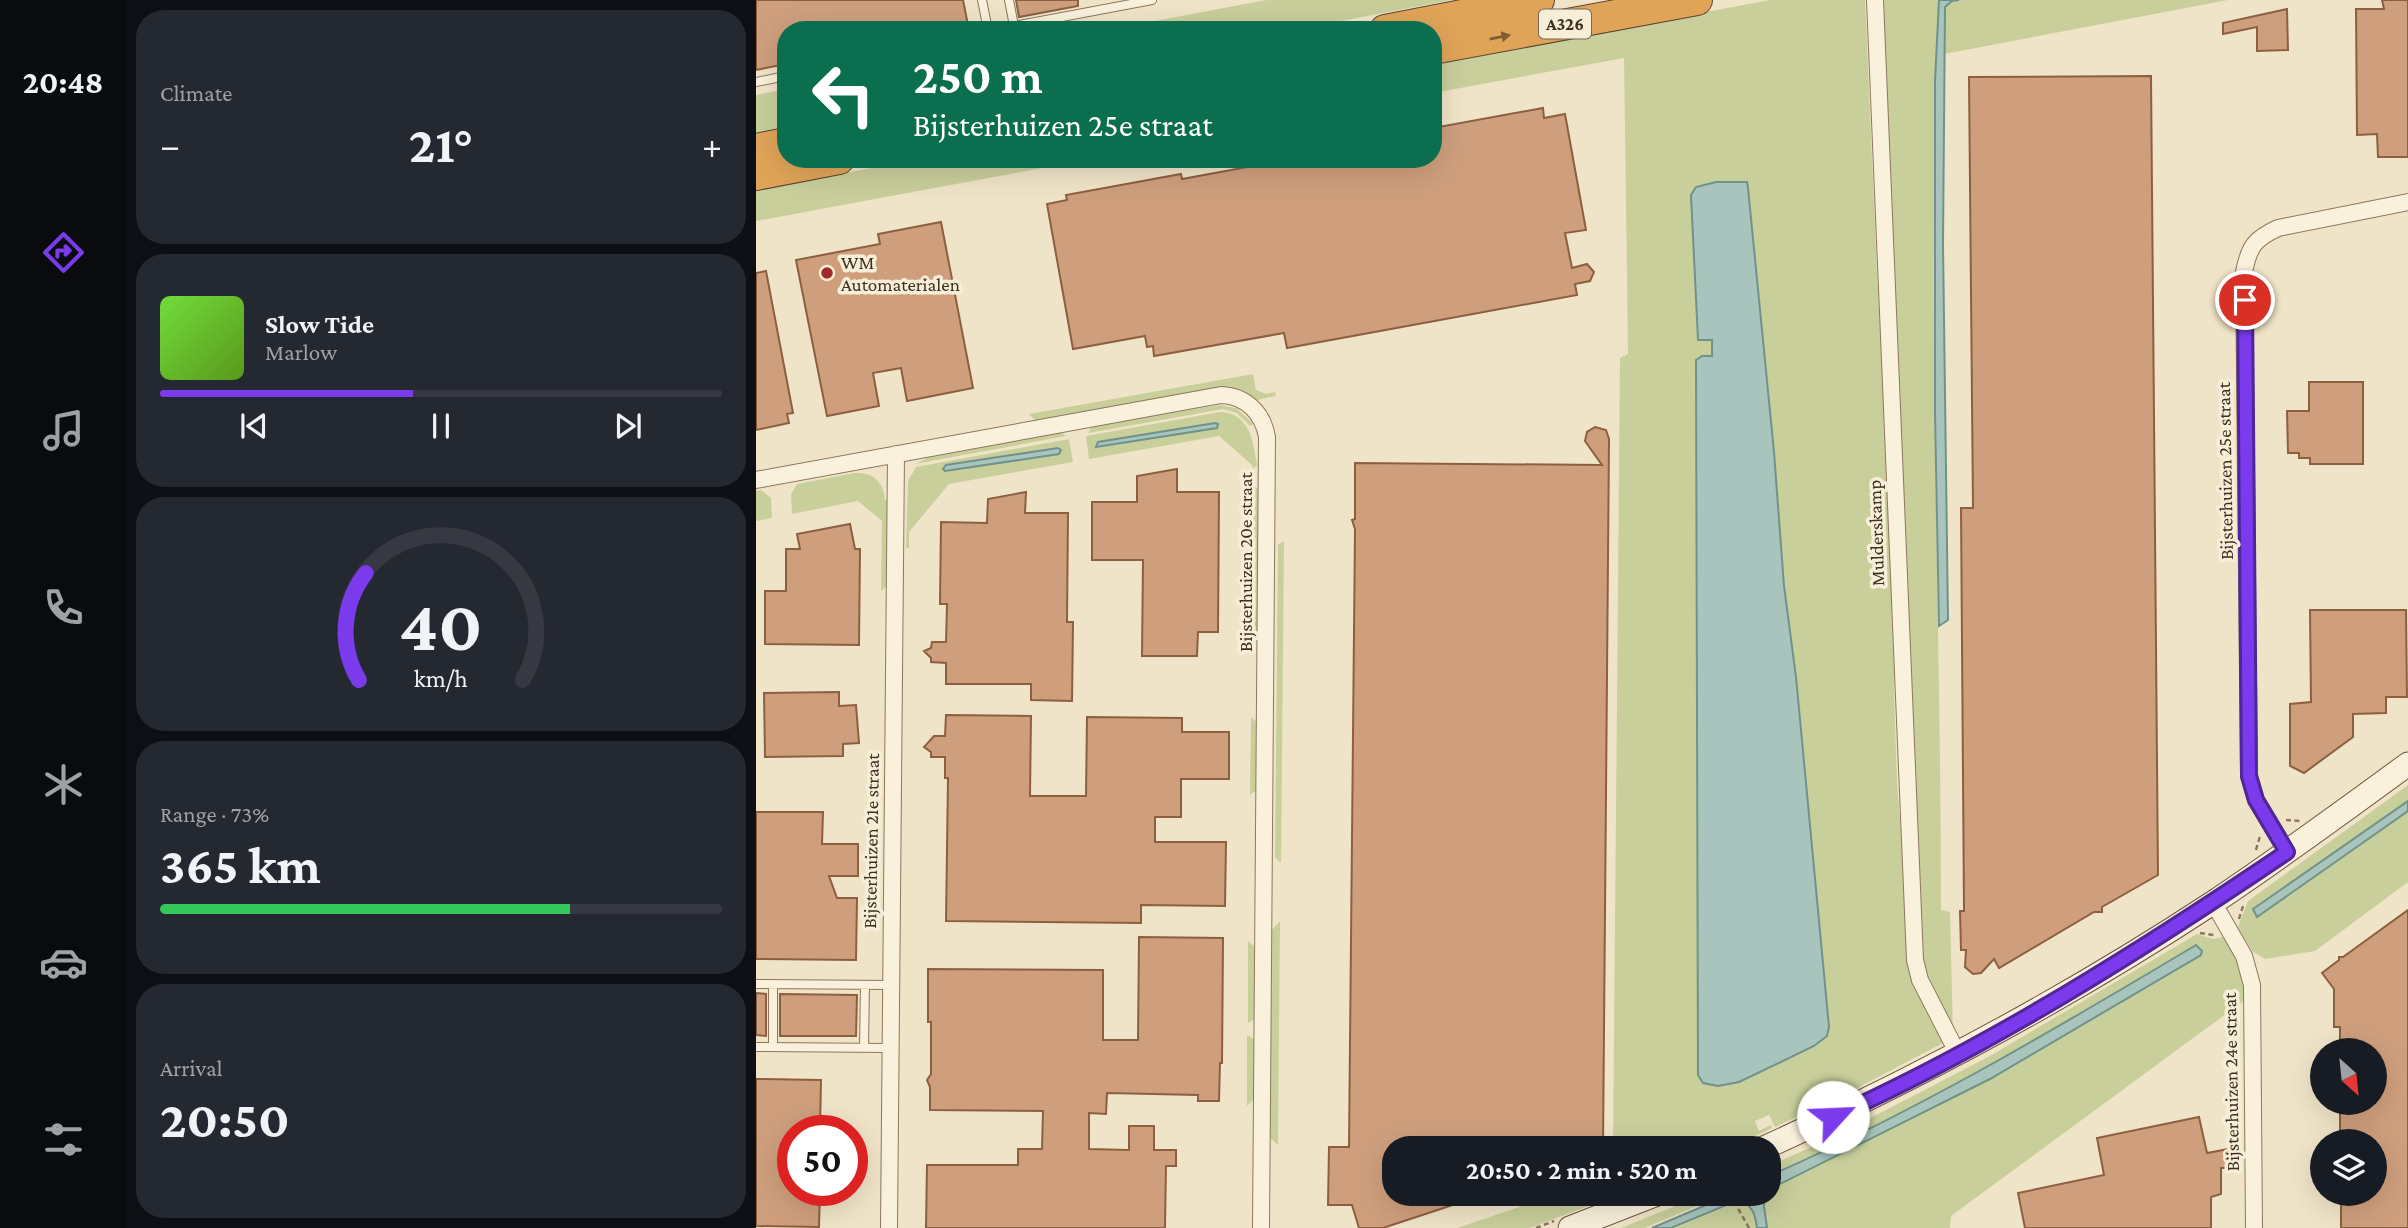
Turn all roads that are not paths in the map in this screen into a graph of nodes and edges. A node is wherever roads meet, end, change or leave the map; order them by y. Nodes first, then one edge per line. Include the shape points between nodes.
1 (982, 0) edge
2 (1009, 0) edge
3 (1152, 0) edge
4 (1539, 0) edge
5 (1697, 0) edge
6 (1875, 0) edge
7 (985, 21) edge
8 (1013, 21) edge
9 (1041, 21) edge
10 (1431, 21) edge
11 (1442, 47) edge
12 (777, 78) edge
13 (756, 82) edge
14 (777, 145) edge
15 (756, 149) edge
16 (792, 168) edge
17 (756, 175) edge
18 (2408, 202) edge
19 (896, 454) junction
20 (756, 480) edge
21 (2408, 764) edge
22 (2287, 852) junction
23 (2213, 902) junction
24 (756, 984) edge
25 (774, 984) junction
26 (865, 985) junction
27 (891, 985) junction
28 (756, 1047) edge
29 (773, 1047) junction
30 (864, 1048) junction
31 (890, 1048) junction
32 (1958, 1054) junction
33 (1781, 1140) edge
34 (1626, 1206) edge
35 (889, 1228) edge
36 (1261, 1228) edge
37 (1570, 1228) edge
38 (2254, 1228) edge

1 - 7 lane
2 - 8 lane
3 - 9 lane
4 - 10 highway, A326
11 -> 5 highway, A326
6 - 32 street, Mulderskamp via 1915,960 1920,980
12 - 13 lane
14 - 15 highway
16 - 17 highway
18 - 22 street, Bijsterhuizen 25e straat via 2278,228 2260,237 2248,252 2244,272 2249,776 2256,800
19 - 20 street, Bijsterhuizen 20e straat
19 - 27 street, Bijsterhuizen 21e straat
19 - 36 street, Bijsterhuizen 20e straat via 1221,395 1244,401 1263,421 1267,438
21 - 22 main road
22 - 23 main road
23 - 32 main road
23 - 38 street, Bijsterhuizen 24e straat via 2244,956 2252,985
24 - 25 lane
25 - 26 lane
25 - 29 lane
26 - 27 lane
26 - 30 lane
27 - 31 street, Bijsterhuizen 21e straat
28 - 29 lane
29 - 30 lane
30 - 31 lane
31 - 35 street, Bijsterhuizen 21e straat
32 - 33 main road
34 - 37 main road

